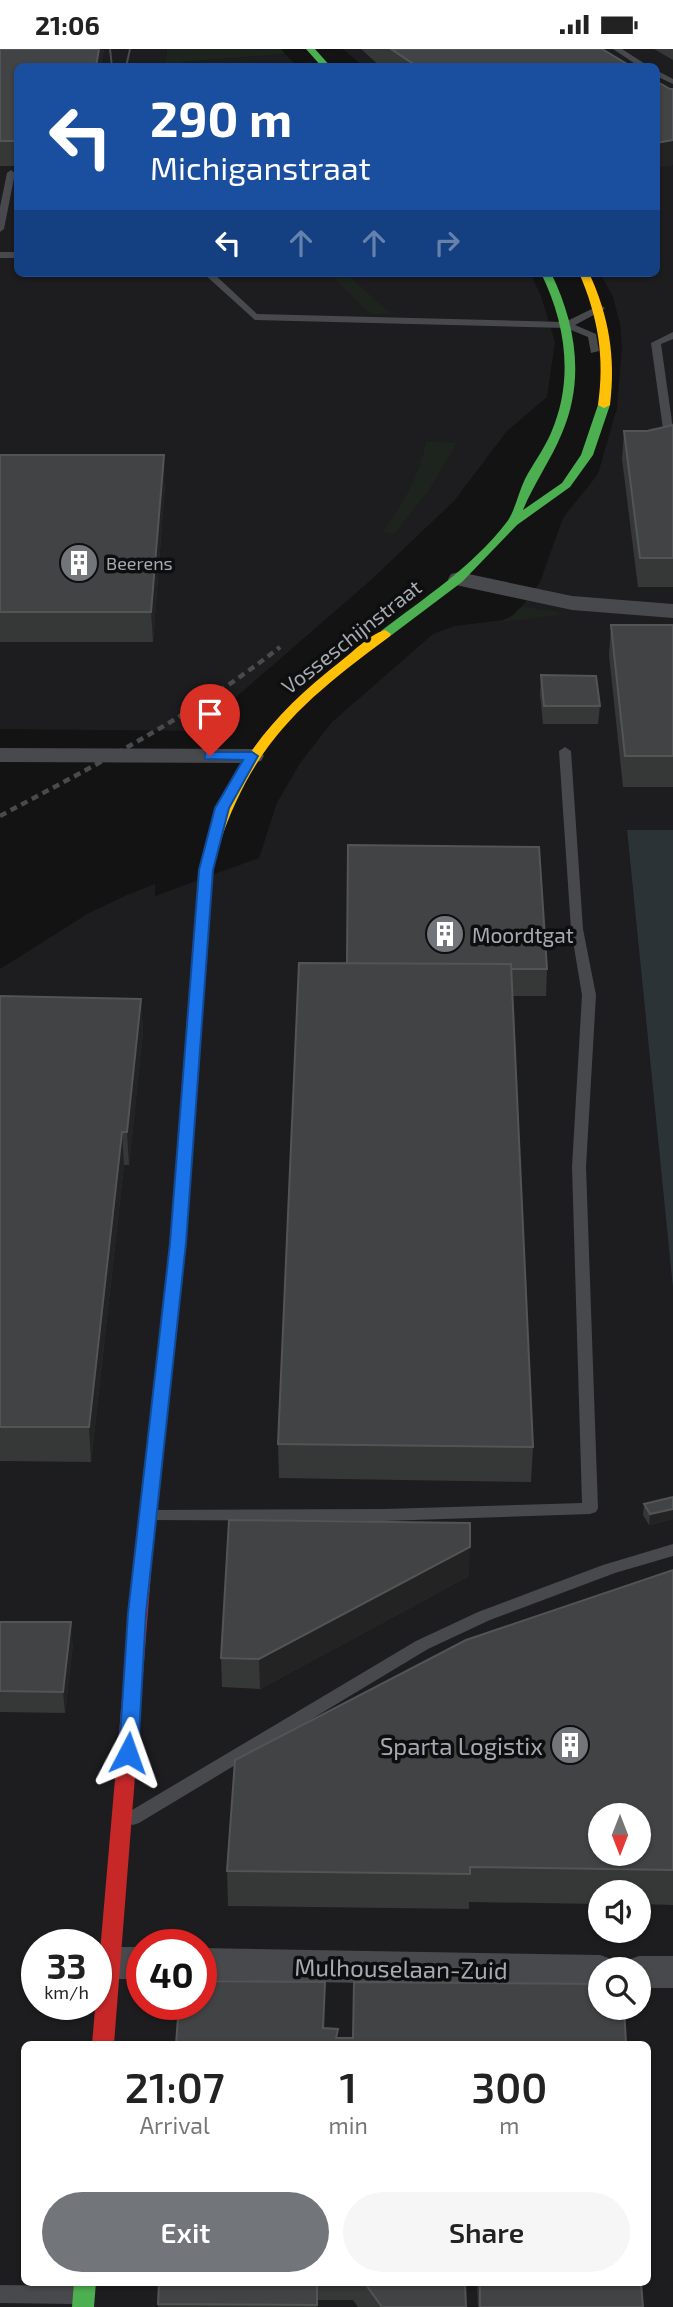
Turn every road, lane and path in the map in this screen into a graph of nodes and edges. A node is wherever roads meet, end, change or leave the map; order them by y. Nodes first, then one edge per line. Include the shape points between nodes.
1 (310, 49) edge
2 (617, 49) edge
3 (323, 63) edge
4 (640, 63) edge
5 (0, 173) edge
6 (14, 173) edge
7 (0, 229) edge
8 (212, 277) edge
9 (548, 277) edge
10 (586, 277) edge
11 (600, 309) junction
12 (567, 325) junction
13 (673, 335) edge
14 (594, 360) dead end
15 (595, 379) dead end
16 (607, 394) junction
17 (669, 436) edge
18 (513, 523) junction
19 (459, 579) junction
20 (673, 611) edge
21 (565, 751) dead end
22 (0, 755) edge
23 (252, 756) junction
24 (149, 1516) junction
25 (673, 1551) edge
26 (123, 1825) junction
27 (125, 1963) edge
28 (217, 1965) edge
29 (588, 1971) edge
30 (651, 1972) edge
31 (673, 1972) edge
32 (104, 2041) edge
33 (0, 2294) edge
34 (84, 2295) edge

1 - 3 street
2 - 4 lane
5 - 6 lane
6 - 7 lane
8 - 12 lane via 255,317
9 - 12 street, Vosseschijnstraat
10 - 11 street, Vosseschijnstraat
11 - 12 lane
11 - 16 street, Vosseschijnstraat via 609,349
12 - 14 lane via 593,336
12 - 18 street, Vosseschijnstraat via 570,370 563,416
13 - 17 lane via 656,343
15 - 16 lane
16 - 18 street, Vosseschijnstraat via 593,438 571,479
18 - 19 street, Vosseschijnstraat
19 - 20 street via 572,603
19 - 23 street, Vosseschijnstraat via 325,679 275,726
21 - 24 lane via 577,929 589,995 579,1167 590,1508
22 - 23 street
23 - 24 street, Vosseschijnstraat via 222,808 206,870 178,1243
24 - 26 street, Vosseschijnstraat via 137,1613
25 - 26 lane via 609,1569 422,1645
26 - 27 street, Vosseschijnstraat
27 - 32 street, Vosseschijnstraat
28 - 29 street, Mulhouselaan-Zuid
30 - 31 street
33 - 34 lane

